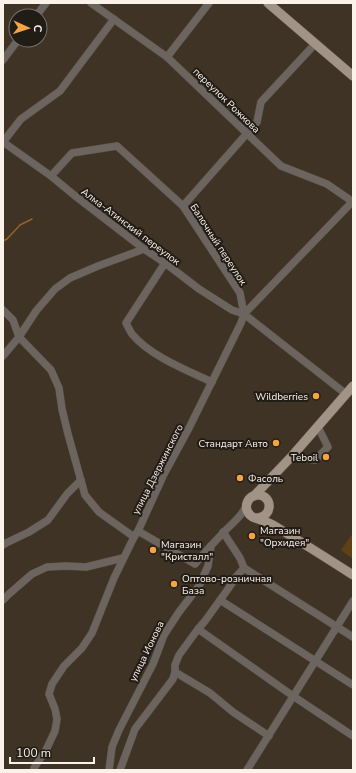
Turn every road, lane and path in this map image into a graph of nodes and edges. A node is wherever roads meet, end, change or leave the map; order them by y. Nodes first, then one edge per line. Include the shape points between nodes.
1 (91, 3) edge
2 (209, 3) edge
3 (268, 3) edge
4 (114, 20) junction
5 (315, 44) junction
6 (12, 48) edge
7 (167, 57) junction
8 (3, 60) edge
9 (353, 76) edge
10 (247, 133) junction
11 (3, 142) edge
12 (51, 176) junction
13 (353, 201) edge
14 (183, 206) junction
15 (144, 249) junction
16 (165, 263) junction
17 (3, 310) edge
18 (244, 314) junction
19 (19, 337) junction
20 (3, 356) edge
21 (212, 382) junction
22 (353, 386) edge
23 (346, 394) junction
24 (318, 427) junction
25 (292, 456) junction
26 (280, 469) junction
27 (81, 480) junction
28 (254, 496) junction
29 (269, 505) junction
30 (251, 513) junction
31 (276, 526) junction
32 (138, 531) junction
33 (224, 532) junction
34 (134, 537) junction
35 (3, 545) edge
36 (211, 546) junction
37 (124, 558) junction
38 (244, 568) junction
39 (353, 575) edge
40 (3, 600) edge
41 (220, 600) junction
42 (353, 601) edge
43 (338, 627) junction
44 (198, 628) junction
45 (353, 637) edge
46 (316, 661) junction
47 (175, 672) junction
48 (353, 685) edge
49 (294, 696) junction
50 (269, 736) junction
51 (353, 736) edge
52 (34, 770) edge
53 (109, 770) edge
54 (120, 770) edge
55 (247, 770) edge

1 - 4 street, переулок Рожкова
2 - 7 street
3 - 5 main road
4 - 7 street, переулок Рожкова
4 - 11 street via 60,90 21,119
5 - 9 main road
5 - 10 street via 261,102 257,122
6 - 8 street
7 - 10 street, переулок Рожкова
10 - 13 street, переулок Рожкова via 281,166 327,184
10 - 14 street
11 - 12 street, Алма-Атинский переулок
12 - 14 street, Балочный переулок via 72,153 117,146
12 - 15 street, Алма-Атинский переулок
13 - 18 street, улица Дзержинского
14 - 18 street, Балочный переулок via 240,293
15 - 16 street, Алма-Атинский переулок
15 - 19 street via 70,278 45,300
16 - 18 street, Алма-Атинский переулок via 199,289 232,310
16 - 21 street via 126,323 141,344
17 - 19 street via 12,320
18 - 21 street, улица Дзержинского
18 - 23 street, Алма-Атинский переулок
19 - 20 street
19 - 27 street via 51,370 59,388
21 - 32 street, улица Дзержинского via 164,474
22 - 23 main road
23 - 24 main road
24 - 25 main road
24 - 25 street via 328,447 315,460
25 - 26 main road
26 - 28 main road
26 - 29 main road via 268,488
27 - 34 street via 85,495 99,512
27 - 35 street via 48,520
28 - 29 main road via 263,496
28 - 30 main road via 247,502
29 - 30 main road via 266,516 262,518
29 - 31 main road via 270,517
30 - 31 main road
30 - 33 street via 245,510
31 - 39 main road
32 - 34 street, улица Дзержинского
32 - 36 street via 195,564
33 - 36 street
33 - 38 street
34 - 37 street, улица Дзержинского
36 - 53 street, улица Ионова via 208,566 199,586 164,635 153,664 119,730 112,747
37 - 40 street via 86,567 47,567 32,574
37 - 52 street, улица Дзержинского via 92,633 52,684 49,694 56,709 55,731
38 - 41 street
38 - 43 street
41 - 44 street
41 - 46 street
42 - 43 street
43 - 45 street
43 - 46 street
44 - 47 street via 179,655
44 - 49 street
46 - 48 street
46 - 49 street
47 - 50 street via 210,693
47 - 54 street via 135,729
49 - 50 street
49 - 51 street
50 - 55 street

